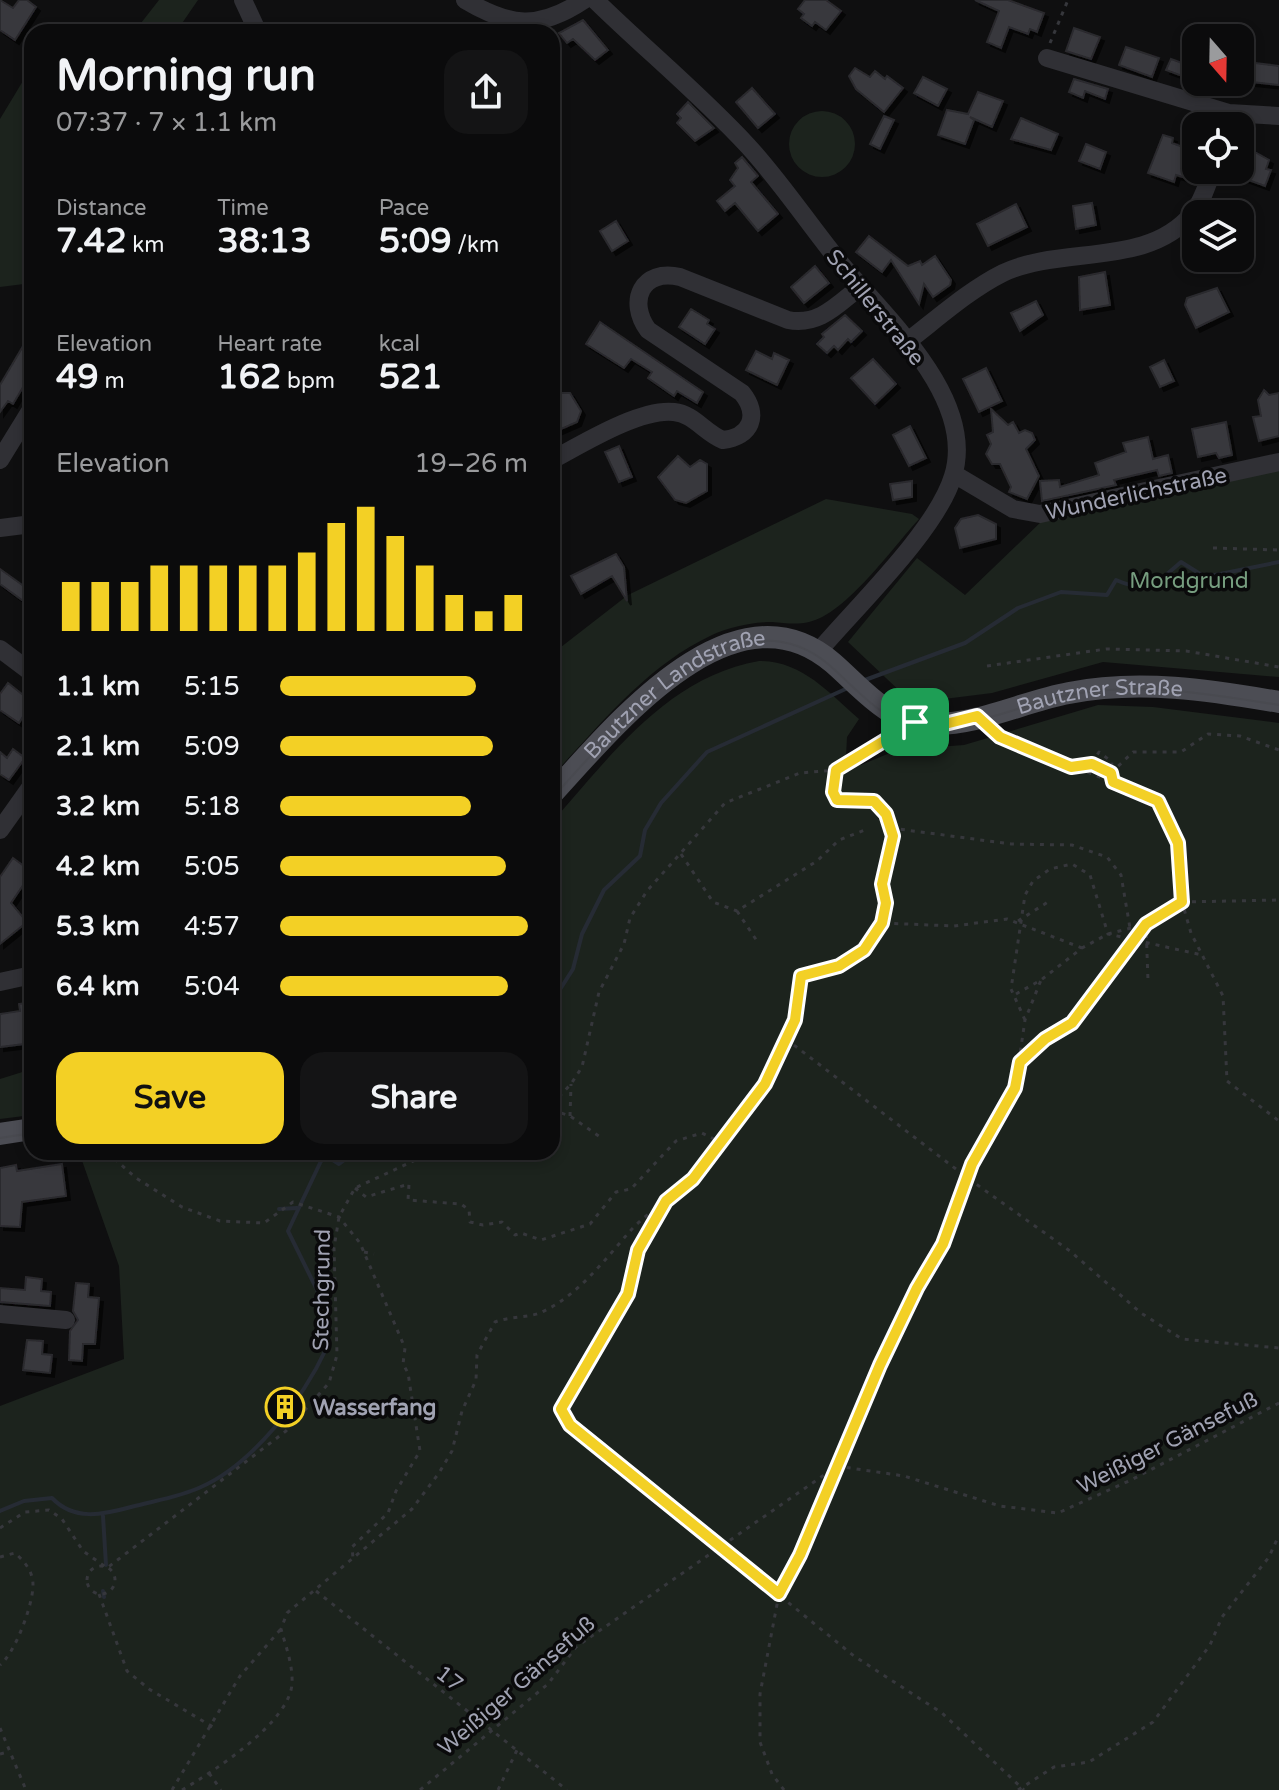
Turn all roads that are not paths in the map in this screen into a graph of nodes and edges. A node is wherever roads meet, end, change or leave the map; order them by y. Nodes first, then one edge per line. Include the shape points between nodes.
1 (243, 0) edge
2 (465, 0) edge
3 (584, 0) edge
4 (595, 0) edge
5 (252, 24) edge
6 (526, 24) edge
7 (543, 24) edge
8 (1047, 58) road end
9 (1204, 112) edge
10 (1279, 116) edge
11 (1254, 118) edge
12 (1207, 184) edge
13 (860, 287) junction
14 (908, 341) junction
15 (24, 421) edge
16 (560, 456) edge
17 (0, 460) edge
18 (1279, 462) edge
19 (954, 474) junction
20 (24, 525) edge
21 (0, 528) edge
22 (0, 649) edge
23 (824, 657) junction
24 (24, 667) edge
25 (1279, 702) edge
26 (560, 786) edge
27 (24, 796) edge
28 (0, 830) edge
29 (24, 977) edge
30 (0, 982) edge
31 (24, 1130) edge
32 (0, 1134) edge
33 (0, 1314) edge
34 (66, 1320) dead end

1 - 5 street
2 - 6 street
3 - 7 street
4 - 13 street, Schillerstraße via 747,146
8 - 9 street
10 - 11 street
12 - 14 street via 1195,212 1173,233 1143,245 1039,261 1003,273
13 - 14 street, Schillerstraße
13 - 16 street via 804,323 680,277 654,279 638,296 642,321 742,393 751,408 749,429 723,440 684,415 665,413 630,422
14 - 19 street, Schillerstraße via 949,410 956,444
15 - 17 street
18 - 19 street, Wunderlichstraße via 1040,514 1013,509
19 - 23 street, Schillerstraße via 937,509
20 - 21 street
22 - 24 street
23 - 25 main road, Bautzner Straße via 881,707 915,722 945,724 1069,692 1132,686
23 - 26 main road, Bautzner Landstraße via 787,640 766,638 702,657 652,690
27 - 28 street
29 - 30 street
31 - 32 main road
33 - 34 street

